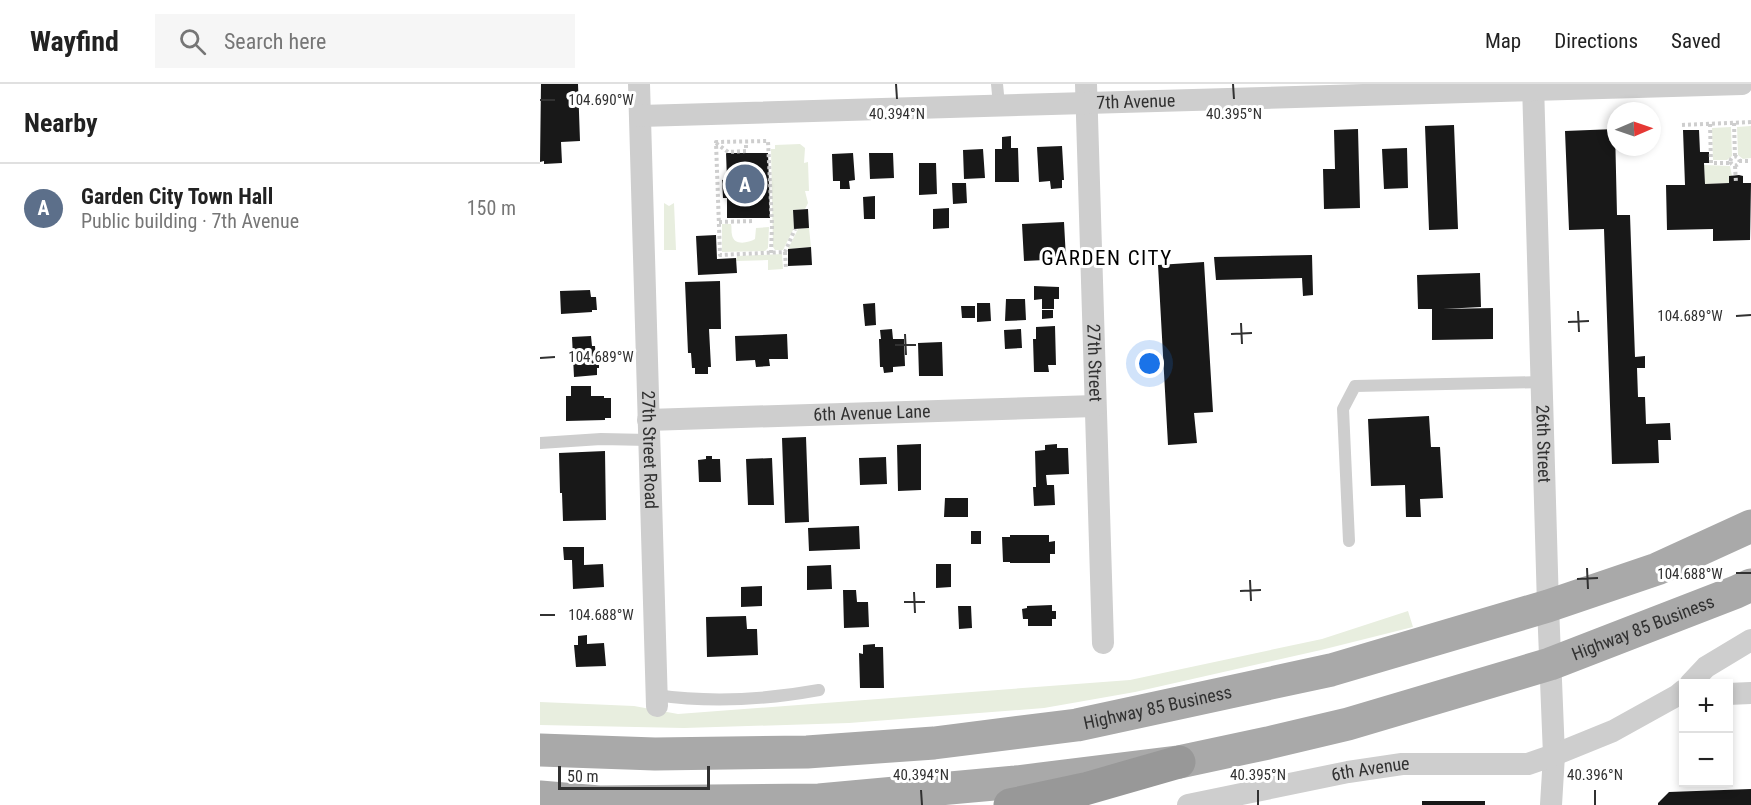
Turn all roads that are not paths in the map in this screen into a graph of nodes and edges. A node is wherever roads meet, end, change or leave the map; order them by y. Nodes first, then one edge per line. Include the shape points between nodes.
1 (639, 84) edge
2 (1742, 84) edge
3 (1534, 87) edge
4 (1086, 93) edge
5 (998, 95) edge
6 (639, 116) junction
7 (1542, 382) junction
8 (1095, 406) junction
9 (649, 430) junction
10 (540, 443) edge
11 (1751, 526) edge
12 (1349, 541) dead end
13 (1751, 585) edge
14 (1548, 606) junction
15 (1751, 640) edge
16 (1103, 643) dead end
17 (1550, 664) junction
18 (1695, 679) edge
19 (819, 690) dead end
20 (1733, 693) edge
21 (1751, 693) edge
22 (1679, 694) edge
23 (657, 701) joint
24 (540, 750) edge
25 (1554, 755) junction
26 (1179, 762) junction
27 (540, 797) edge
28 (1010, 805) edge
29 (1188, 805) edge
30 (1551, 805) edge

1 - 6 street, 27th Street Road
2 - 3 street, 7th Avenue
3 - 4 street, 7th Avenue
3 - 7 street, 26th Street
4 - 5 street, 7th Avenue
4 - 8 street, 27th Street
5 - 6 street, 7th Avenue
6 - 9 street, 27th Street Road
7 - 12 lane via 1355,386 1343,409
7 - 14 street, 26th Street
8 - 9 street, 6th Avenue Lane
8 - 16 street, 27th Street
9 - 10 lane via 601,439
9 - 23 street, 27th Street Road
11 - 14 main road, Highway 85 Business via 1657,569
13 - 17 main road, Highway 85 Business
14 - 17 street, 26th Street
14 - 24 main road, Highway 85 Business via 1331,670 1077,725 934,743 807,752 655,754
15 - 18 street via 1706,667
17 - 25 street, 26th Street
17 - 26 main road, Highway 85 Business via 1348,724
19 - 23 lane via 780,697
20 - 21 street
22 - 25 street via 1613,731
25 - 29 street, 6th Avenue via 1528,764 1402,764
25 - 30 street, 26th Street
26 - 27 main road, Highway 85 Business via 819,800 599,802
26 - 28 highway

